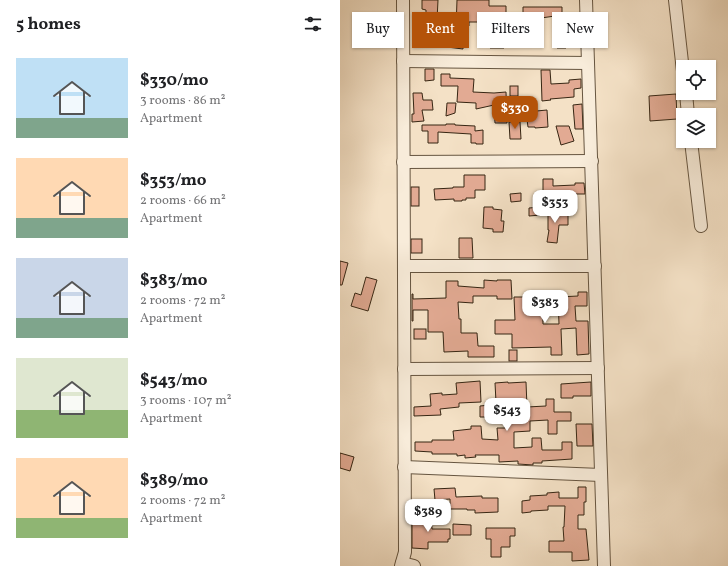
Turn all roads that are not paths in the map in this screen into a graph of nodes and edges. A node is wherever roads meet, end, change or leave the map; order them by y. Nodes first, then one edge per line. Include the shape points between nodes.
1 (403, 0) edge
2 (586, 0) edge
3 (675, 0) edge
4 (682, 60) edge
5 (403, 61) junction
6 (588, 63) junction
7 (692, 148) edge
8 (592, 161) junction
9 (403, 162) junction
10 (701, 226) dead end
11 (404, 266) junction
12 (595, 266) junction
13 (598, 368) junction
14 (404, 369) junction
15 (404, 467) junction
16 (601, 475) junction
17 (402, 564) edge
18 (414, 566) edge
19 (604, 566) edge

1 - 5 street
2 - 6 street
3 - 4 street
5 - 6 street
5 - 9 street
6 - 8 street
7 - 10 street
8 - 9 street
8 - 12 street
9 - 11 street
11 - 12 street
11 - 14 street
12 - 13 street
13 - 14 street
13 - 16 street
14 - 15 street
15 - 16 street
15 - 17 street via 405,552
16 - 19 street
17 - 18 street

